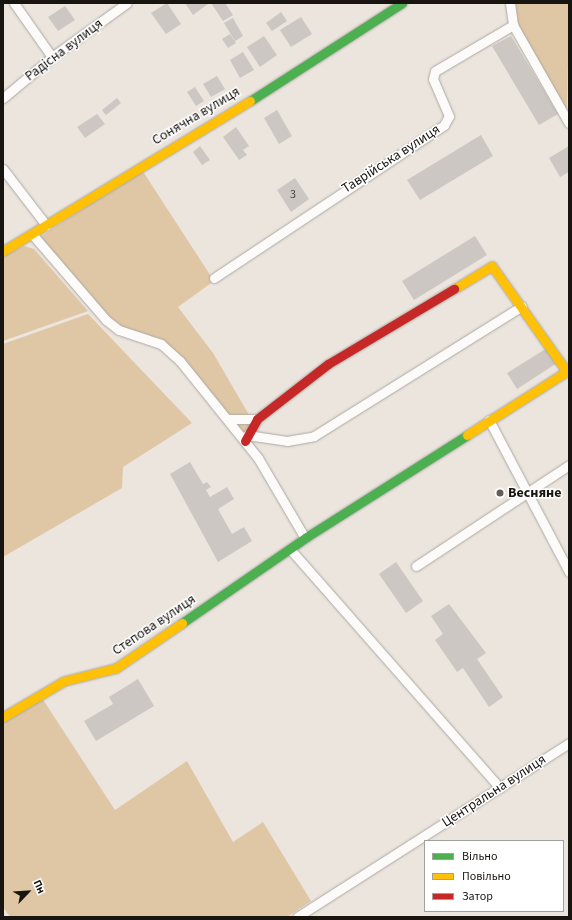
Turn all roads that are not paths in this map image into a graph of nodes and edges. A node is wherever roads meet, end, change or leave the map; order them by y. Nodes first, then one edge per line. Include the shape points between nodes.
1 (14, 3) edge
2 (127, 3) edge
3 (402, 3) edge
4 (510, 3) edge
5 (513, 25) junction
6 (52, 57) junction
7 (3, 98) edge
8 (569, 123) edge
9 (3, 169) edge
10 (46, 225) junction
11 (32, 234) junction
12 (3, 251) edge
13 (214, 278) dead end
14 (522, 306) junction
15 (568, 371) edge
16 (227, 419) junction
17 (257, 419) junction
18 (489, 420) junction
19 (246, 438) junction
20 (569, 465) edge
21 (527, 491) junction
22 (305, 538) junction
23 (290, 549) junction
24 (416, 566) dead end
25 (569, 572) edge
26 (3, 717) edge
27 (569, 743) edge
28 (500, 788) junction
29 (297, 917) edge

1 - 6 street
2 - 6 street, Радісна вулиця
3 - 10 street, Сонячна вулиця via 310,65
4 - 5 street
5 - 8 street
5 - 13 street, Таврійська вулиця via 435,71 433,79 449,116 444,125
6 - 7 street, Радісна вулиця
9 - 10 street
10 - 11 street, Сонячна вулиця
11 - 12 street, Сонячна вулиця
11 - 16 street via 106,320 171,351
14 - 15 street
14 - 17 street via 496,269 485,268 328,364
14 - 19 street via 314,436 287,441
15 - 18 street, Степова вулиця
16 - 17 street
16 - 19 street
17 - 19 street
18 - 21 street
18 - 22 street, Степова вулиця
19 - 22 street
20 - 21 street
21 - 24 street
21 - 25 street
22 - 23 street, Степова вулиця
23 - 26 street, Степова вулиця via 116,668 64,681
23 - 28 street
27 - 28 street, Центральна вулиця
28 - 29 street, Центральна вулиця

